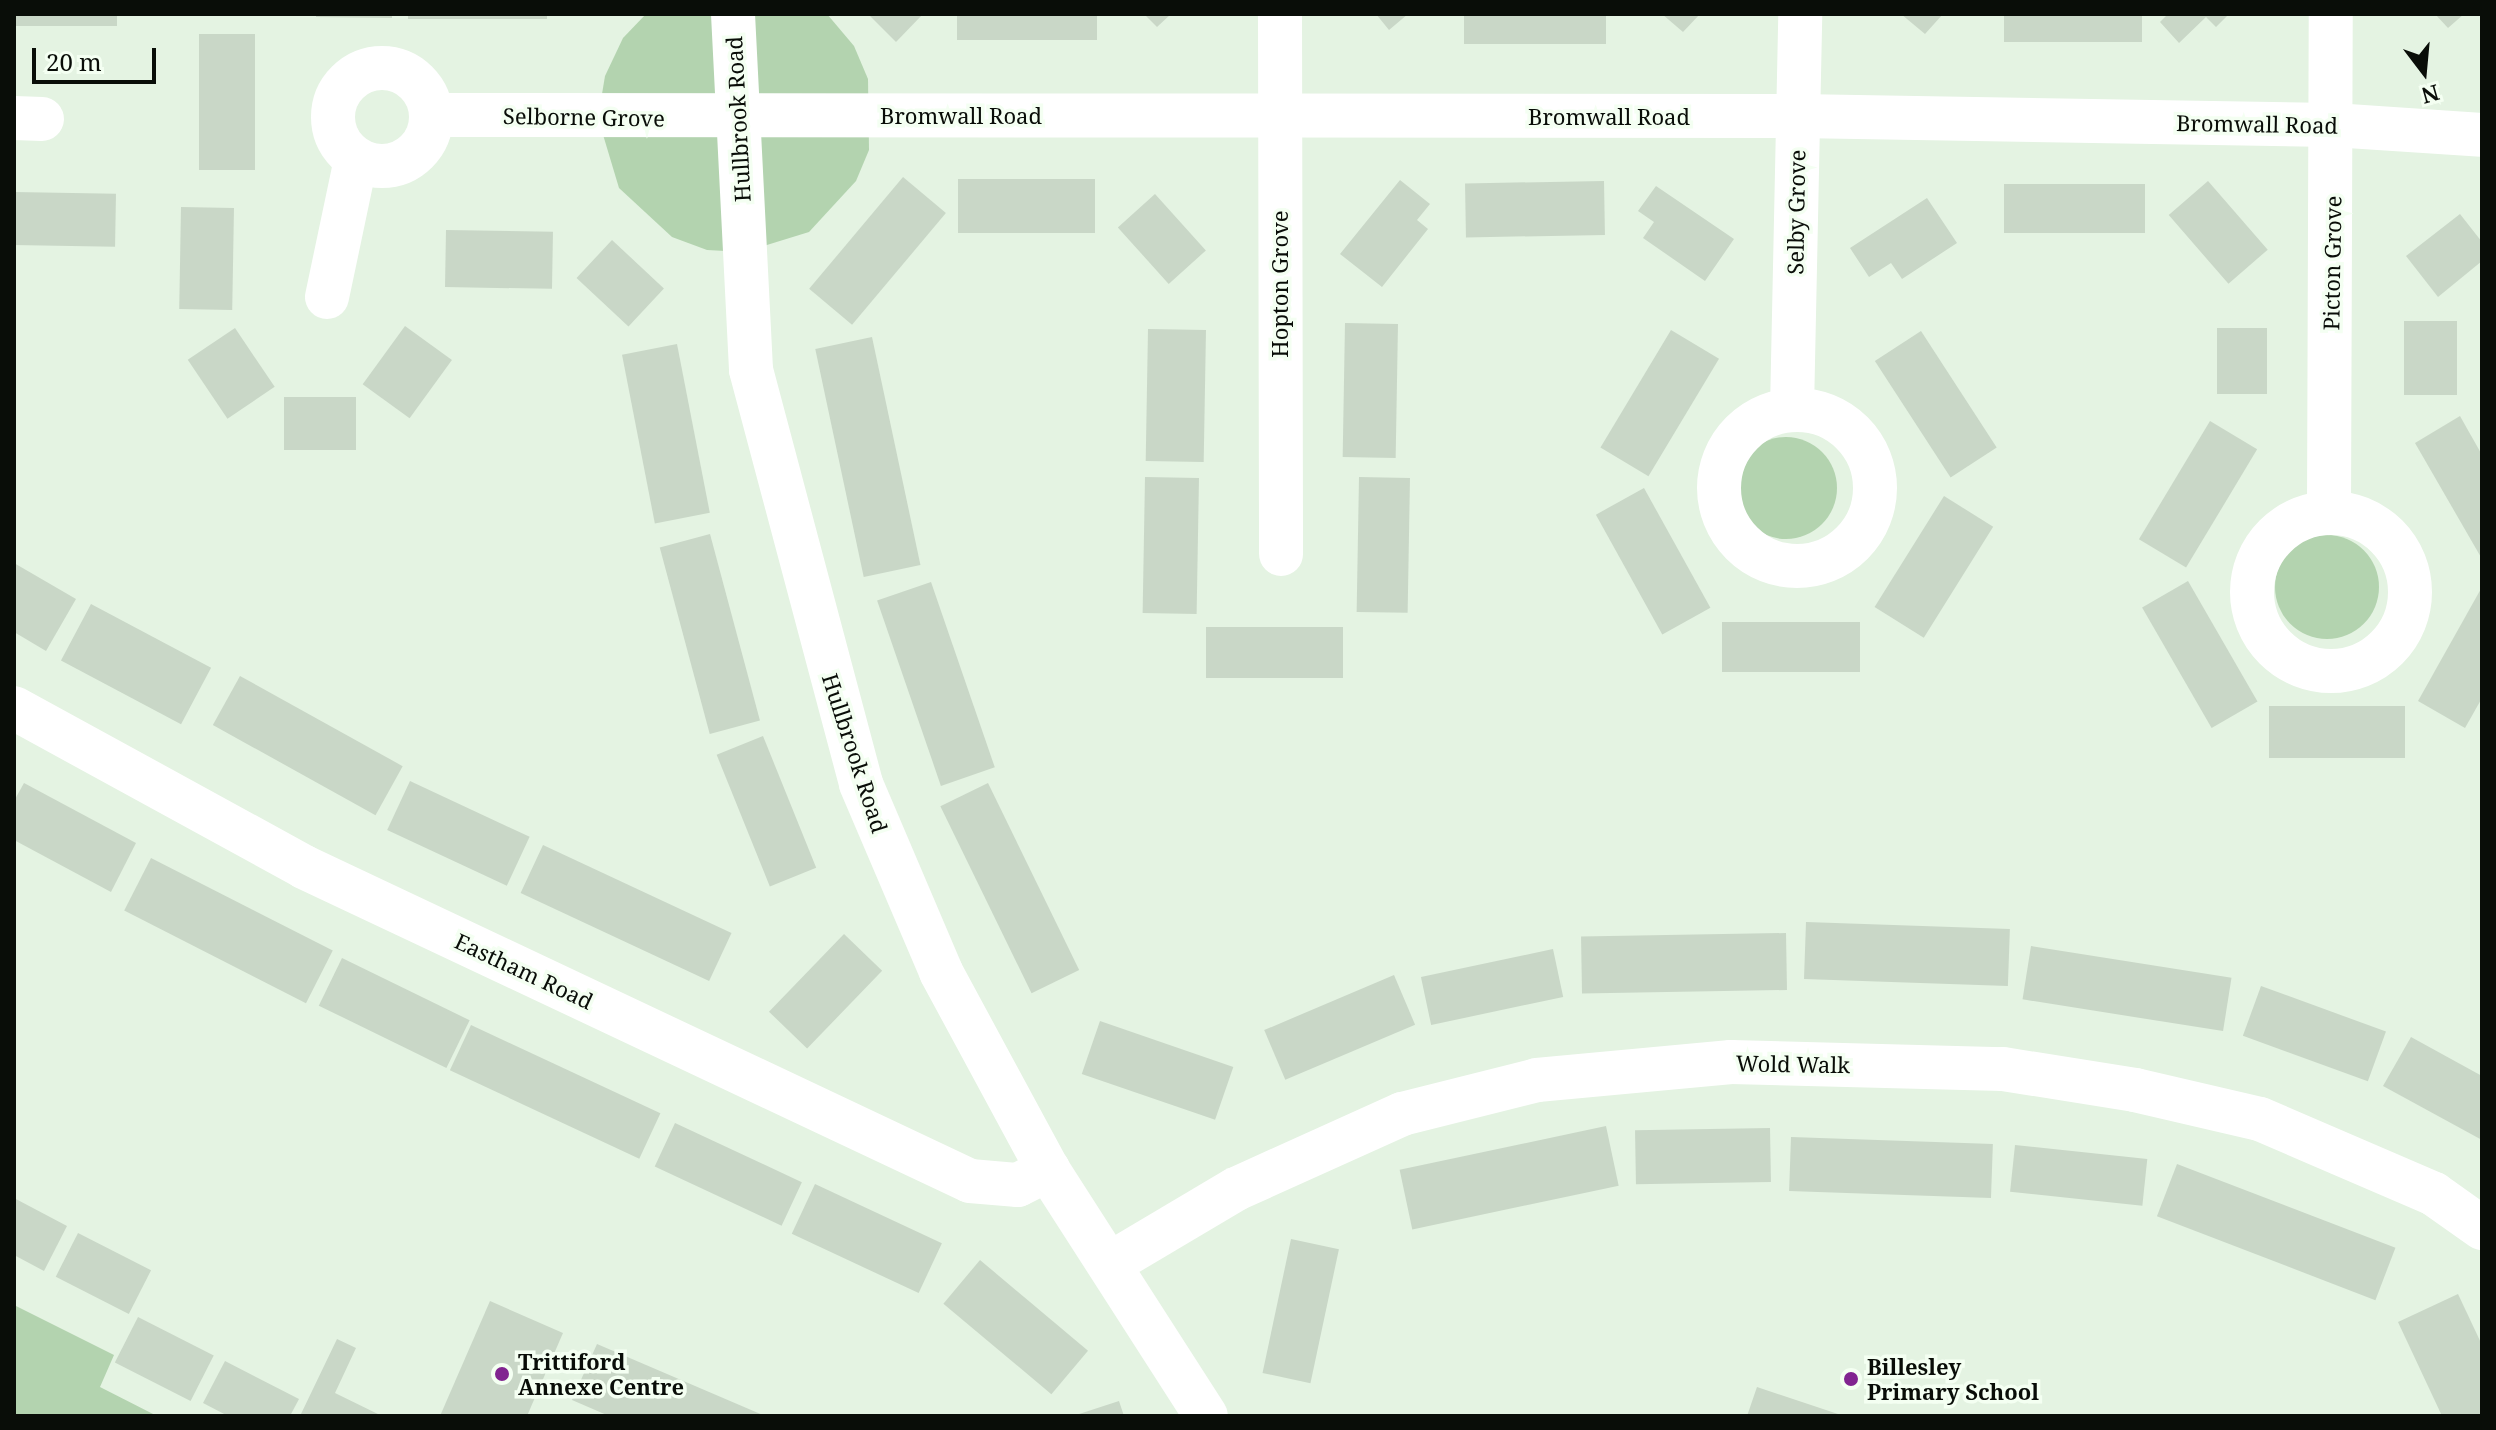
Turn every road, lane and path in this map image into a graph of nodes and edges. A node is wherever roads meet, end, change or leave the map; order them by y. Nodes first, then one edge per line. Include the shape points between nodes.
1 (733, 14) edge
2 (1280, 14) edge
3 (1800, 14) edge
4 (2331, 14) edge
5 (432, 115) junction
6 (1798, 116) junction
7 (1279, 118) junction
8 (736, 120) junction
9 (2333, 125) junction
10 (2482, 135) edge
11 (356, 159) junction
12 (327, 297) dead end
13 (1792, 410) dead end
14 (2329, 512) dead end
15 (1281, 554) dead end
16 (14, 708) edge
17 (1048, 1170) junction
18 (2482, 1228) edge
19 (1113, 1262) junction
20 (1206, 1416) edge

1 - 8 street, Hullbrook Road
2 - 7 street, Hopton Grove
3 - 6 street, Selby Grove
4 - 9 street, Picton Grove
5 - 8 street, Selborne Grove
5 - 11 street via 414,156 385,167
5 - 11 street via 406,73 390,68 357,74 339,92 332,116 335,133
6 - 7 street, Bromwall Road
6 - 9 street, Bromwall Road
6 - 13 street, Selby Grove
7 - 8 street, Bromwall Road
7 - 15 street, Hopton Grove
8 - 17 street, Hullbrook Road via 751,370 861,784 941,972
9 - 10 street, Bromwall Road
9 - 14 street, Picton Grove
11 - 12 street
16 - 17 street, Eastham Road via 304,867 970,1181 1018,1185
17 - 19 street, Hullbrook Road
18 - 19 street, Wold Walk via 2434,1194 2260,1119 2135,1090 2003,1069 1731,1062 1537,1080 1402,1114 1236,1189
19 - 20 street, Hullbrook Road

